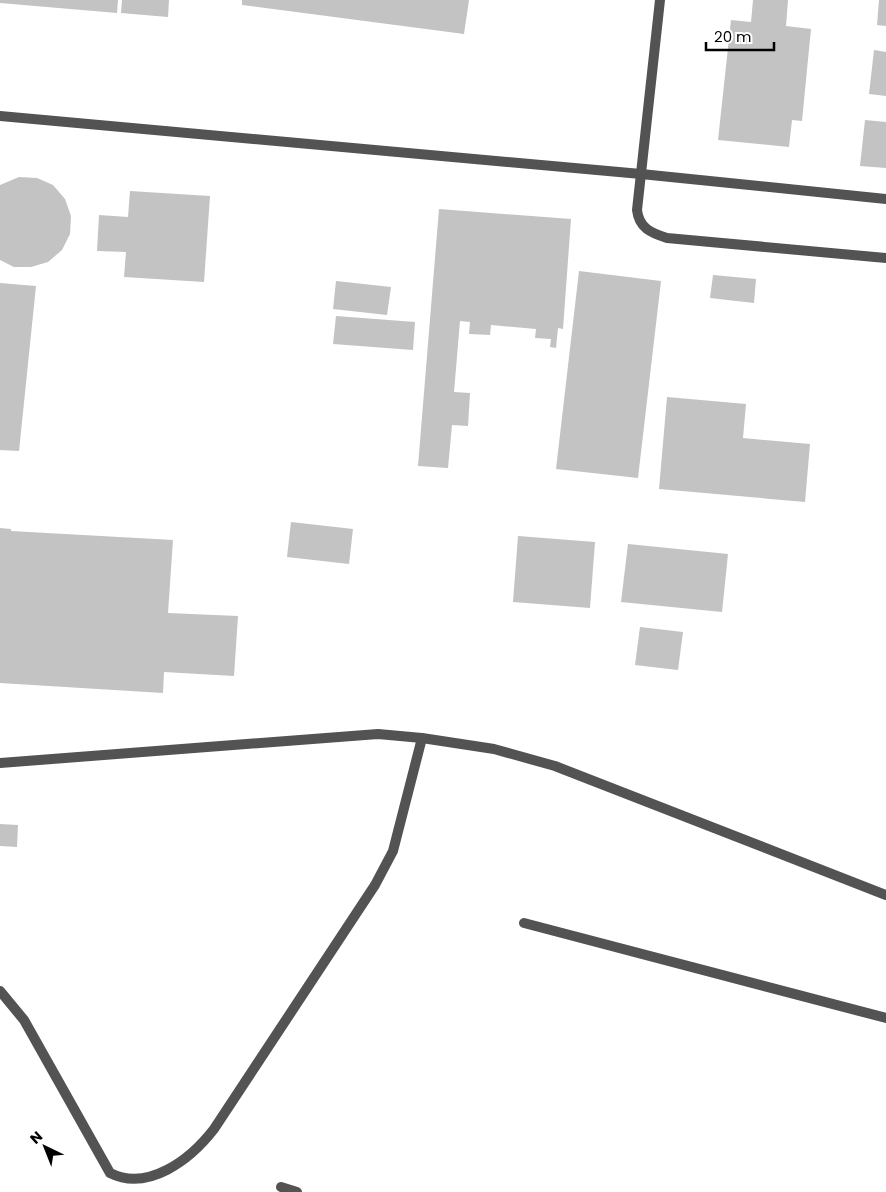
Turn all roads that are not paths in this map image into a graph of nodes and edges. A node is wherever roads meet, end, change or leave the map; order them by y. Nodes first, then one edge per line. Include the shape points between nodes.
1 (660, 0) edge
2 (0, 116) edge
3 (641, 174) junction
4 (886, 199) edge
5 (886, 258) edge
6 (422, 738) junction
7 (0, 762) edge
8 (886, 896) edge
9 (524, 923) dead end
10 (0, 991) edge
11 (886, 1018) edge
12 (158, 1186) dead end
13 (282, 1186) dead end
14 (130, 1189) dead end
15 (297, 1192) edge

1 - 3 street
2 - 3 street
3 - 4 street
3 - 5 street via 638,221 655,234 667,238
6 - 7 street via 378,734
6 - 8 street via 494,749 555,766
6 - 12 street via 393,851 375,885 214,1129 195,1154
9 - 11 street
10 - 14 street via 24,1020 110,1173 119,1184
13 - 15 street

